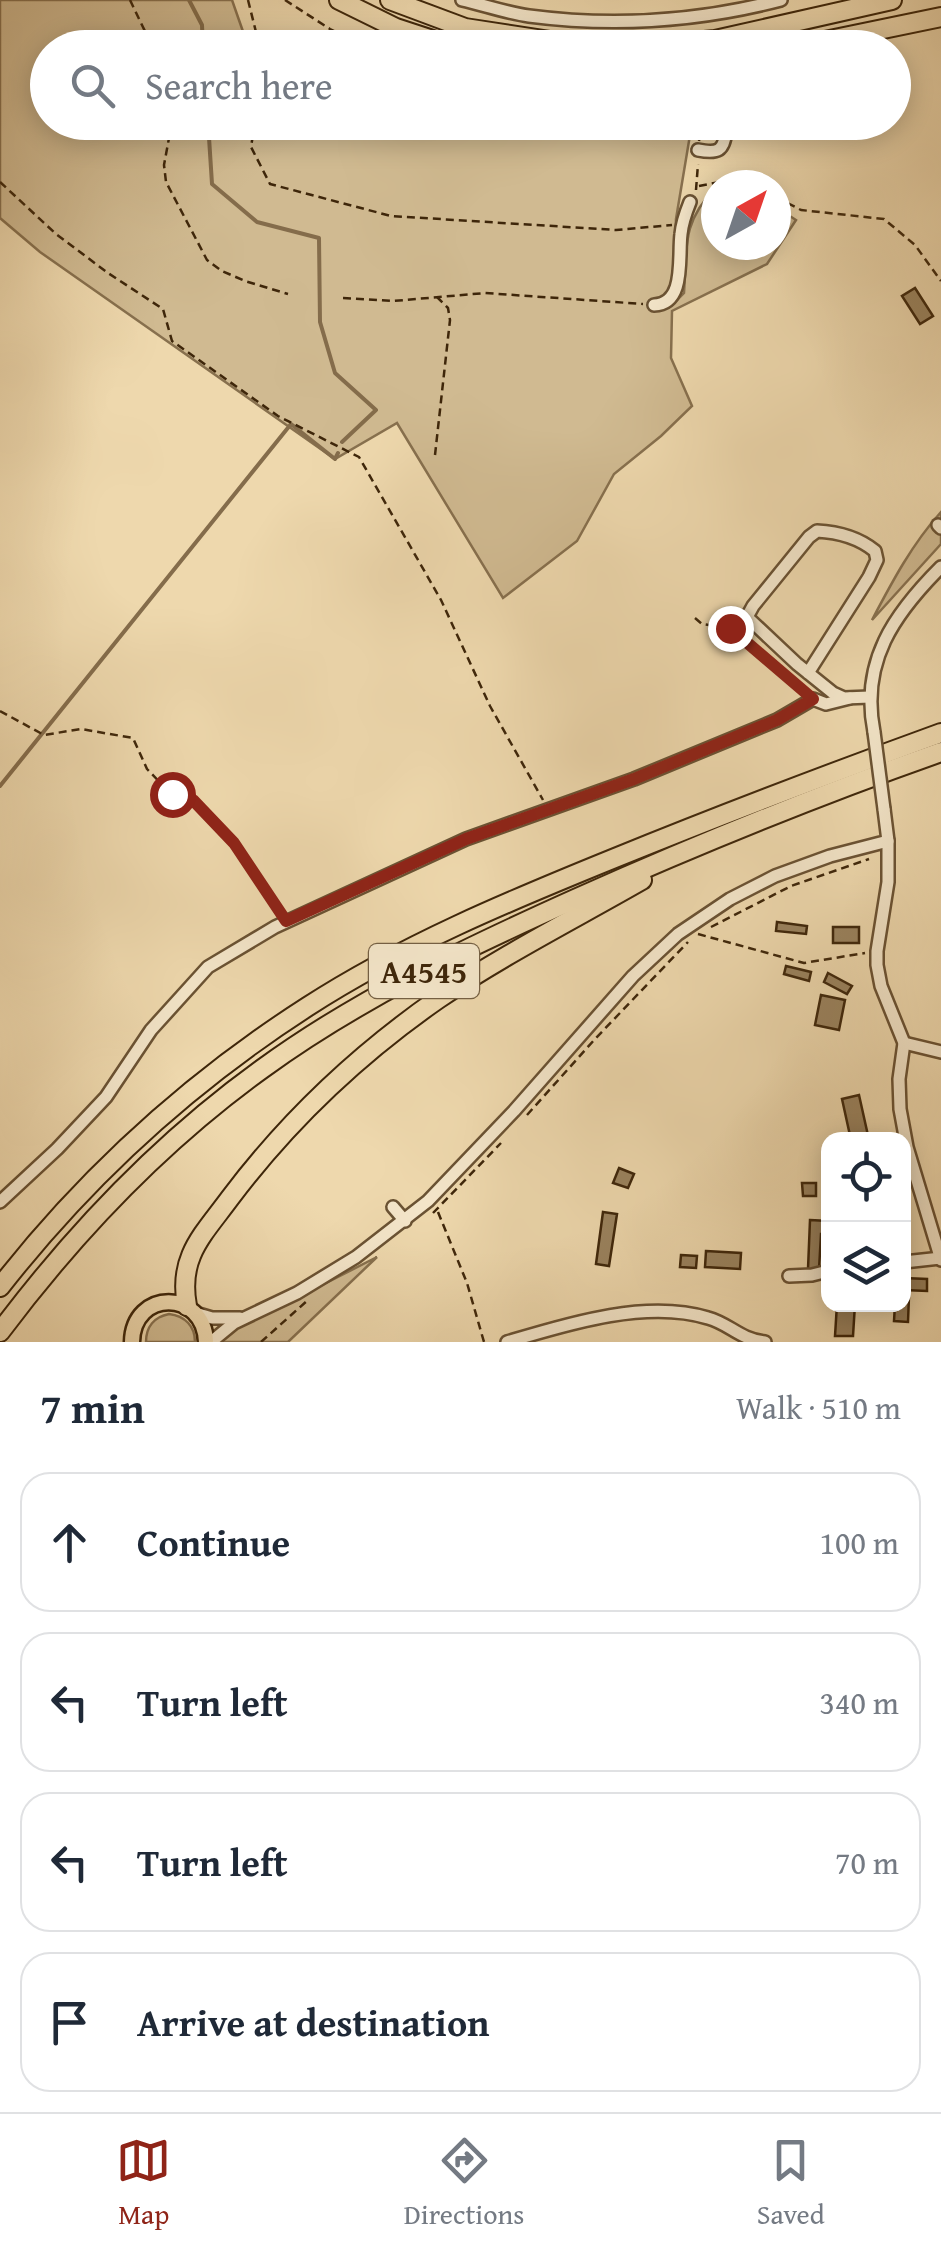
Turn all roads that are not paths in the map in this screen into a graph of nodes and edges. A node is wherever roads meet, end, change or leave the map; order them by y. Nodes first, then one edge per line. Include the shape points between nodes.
1 (339, 0) edge
2 (390, 0) edge
3 (462, 0) edge
4 (781, 0) edge
5 (875, 0) edge
6 (892, 0) edge
7 (856, 8) junction
8 (941, 17) edge
9 (402, 30) edge
10 (478, 30) edge
11 (760, 30) edge
12 (878, 30) edge
13 (724, 140) edge
14 (698, 150) road end
15 (690, 202) road end
16 (654, 305) road end
17 (941, 568) edge
18 (808, 674) junction
19 (870, 697) junction
20 (850, 698) junction
21 (941, 733) edge
22 (941, 752) edge
23 (716, 837) junction
24 (888, 840) junction
25 (904, 1043) junction
26 (941, 1052) edge
27 (0, 1202) edge
28 (393, 1207) dead end
29 (404, 1221) junction
30 (941, 1259) edge
31 (911, 1261) edge
32 (821, 1273) edge
33 (790, 1276) dead end
34 (0, 1287) edge
35 (191, 1310) junction
36 (244, 1318) junction
37 (0, 1332) edge
38 (132, 1342) edge
39 (208, 1342) edge
40 (507, 1342) edge
41 (766, 1342) edge

1 - 9 highway
2 - 10 highway
3 - 4 street via 526,15 656,20
5 - 7 highway
6 - 7 highway
7 - 11 highway
8 - 12 highway
13 - 14 street via 714,152
15 - 16 street via 676,289
17 - 19 street via 890,628
18 - 18 street via 748,617 818,530 864,542 877,560
18 - 20 street via 832,694
19 - 20 street
19 - 24 street, bridge
20 - 27 street via 832,704 813,699 634,779 466,839 286,921 208,968 151,1030 106,1098
21 - 34 highway, A4545 via 531,892 363,973 260,1039 157,1120 68,1206
22 - 23 highway, A4545
23 - 35 highway via 464,983 343,1075 284,1133 201,1238 185,1271
23 - 37 highway, A4545 via 423,971 260,1070 103,1208
24 - 25 street via 876,951 881,986
24 - 29 street via 774,876 678,934
25 - 26 street
25 - 30 street via 900,1110
28 - 29 street
29 - 36 street via 312,1284
30 - 31 street
32 - 33 street
35 - 36 street
35 - 38 main road via 170,1302 147,1309
35 - 39 main road
36 - 39 street
40 - 41 street via 581,1320 671,1312 710,1318

